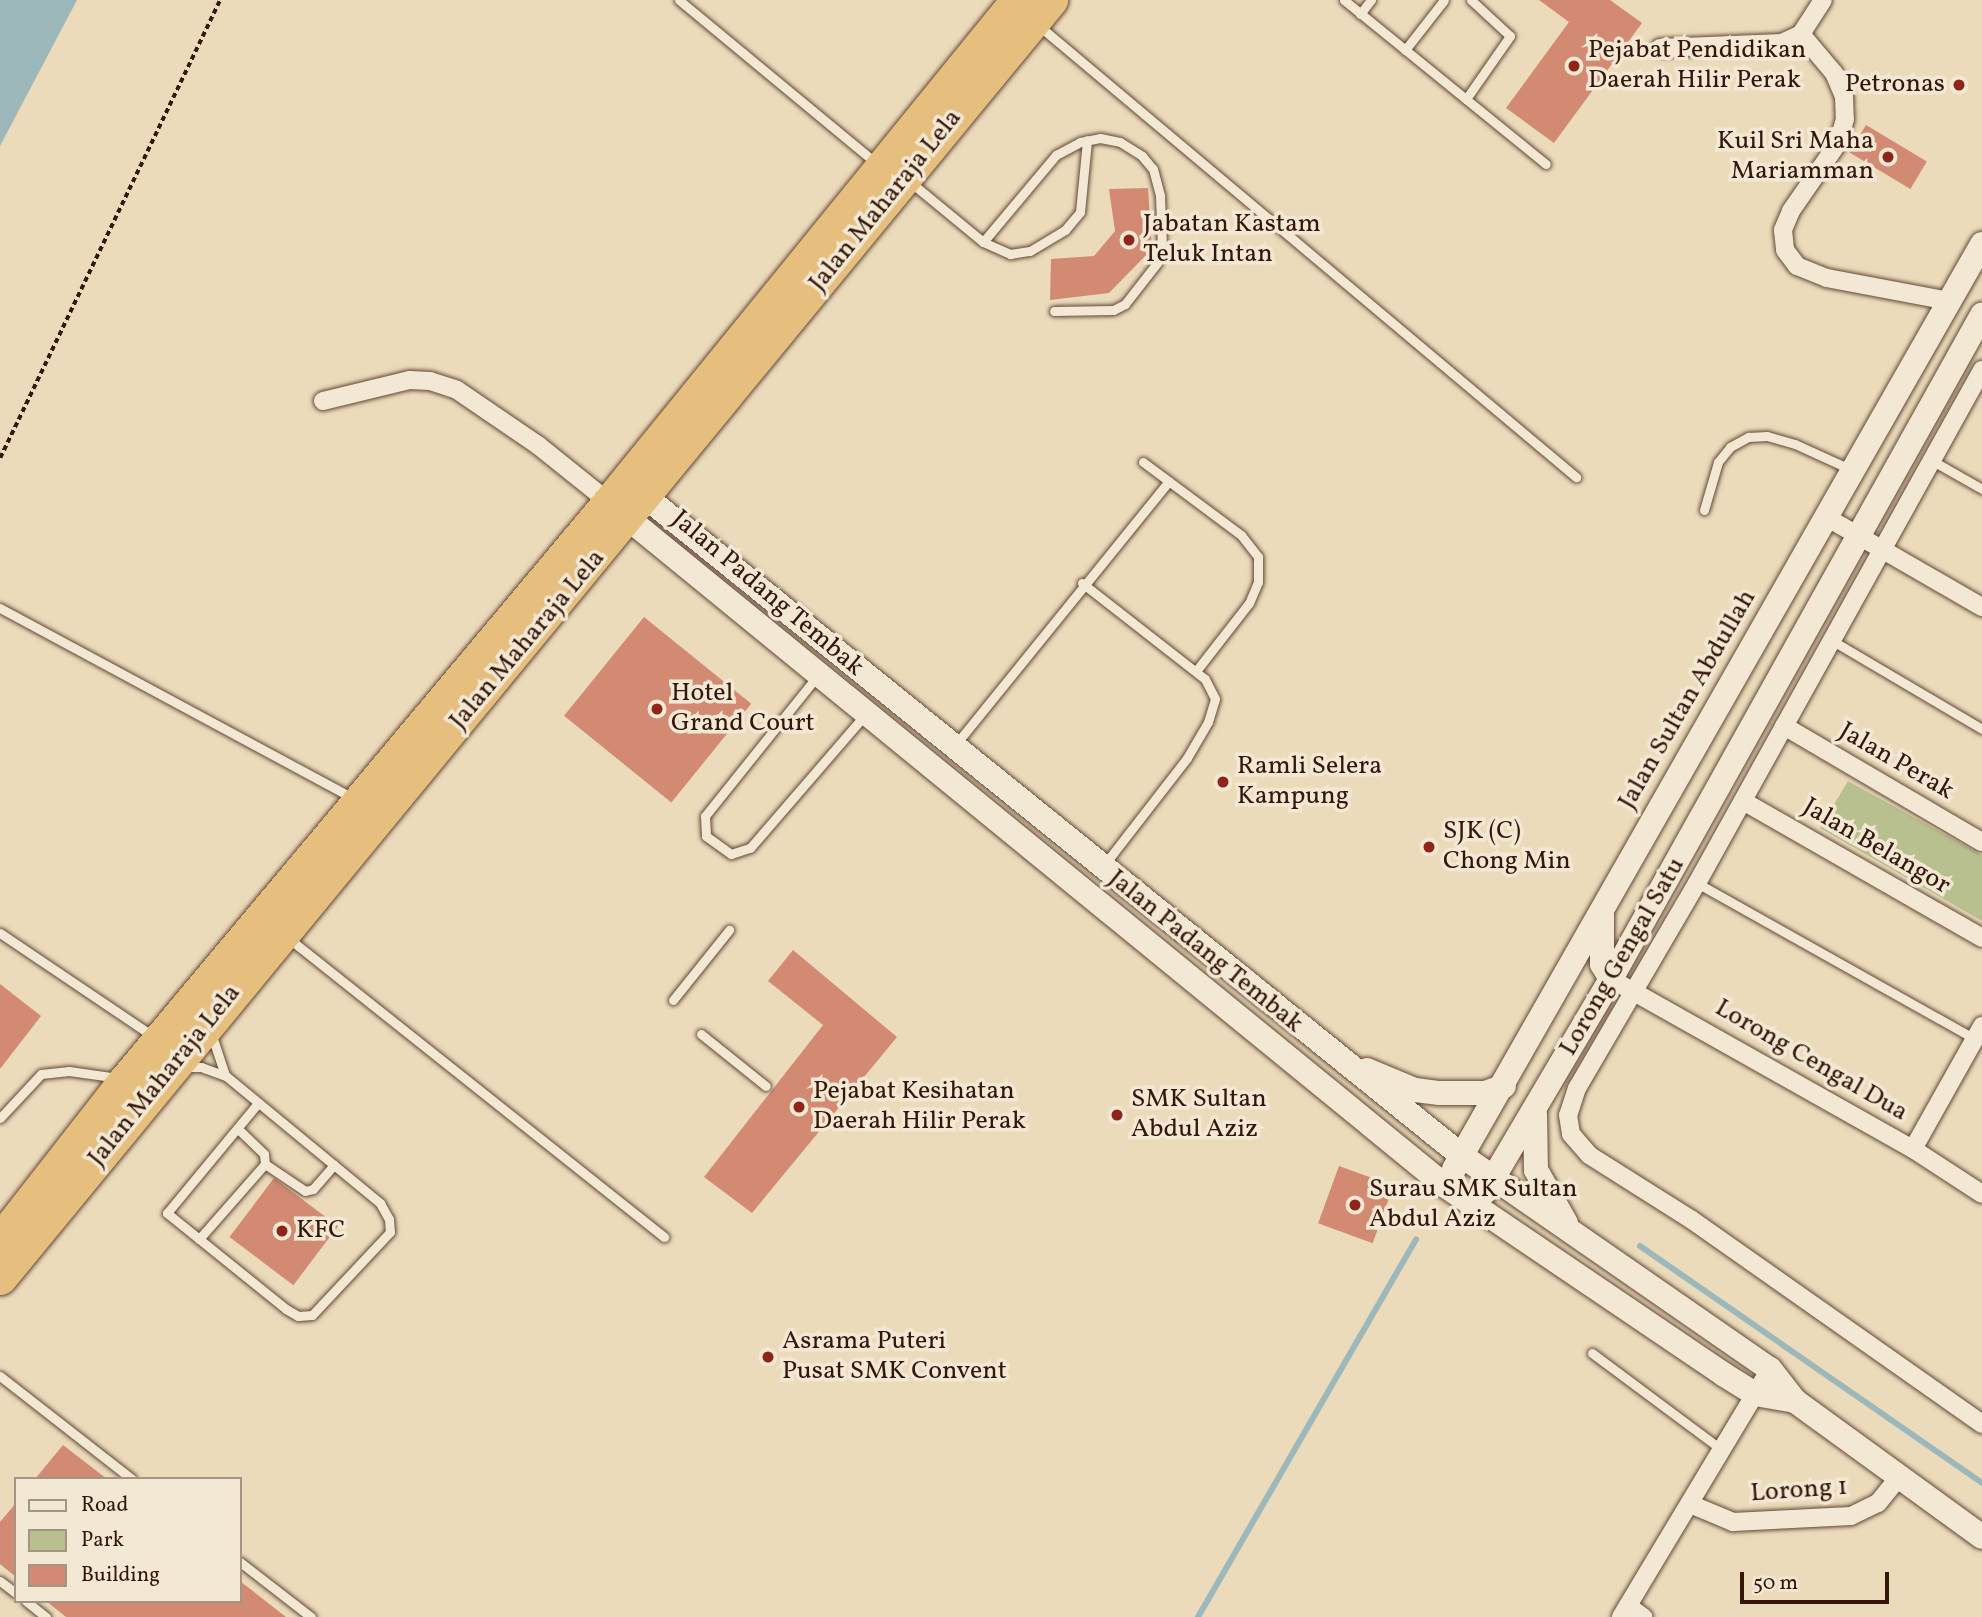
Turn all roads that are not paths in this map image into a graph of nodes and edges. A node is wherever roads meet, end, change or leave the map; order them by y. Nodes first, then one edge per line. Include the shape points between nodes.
1 (679, 0) edge
2 (1344, 0) edge
3 (1371, 0) edge
4 (1444, 0) edge
5 (1471, 0) edge
6 (1823, 0) edge
7 (1034, 7) edge
8 (1360, 14) junction
9 (1801, 34) junction
10 (1660, 48) dead end
11 (1405, 50) junction
12 (1466, 99) junction
13 (1087, 140) junction
14 (1546, 164) dead end
15 (892, 172) junction
16 (983, 242) junction
17 (1982, 244) edge
18 (1949, 301) junction
19 (1054, 311) dead end
20 (1982, 315) edge
21 (1982, 372) edge
22 (323, 401) dead end
23 (1931, 460) junction
24 (1143, 462) dead end
25 (1853, 471) junction
26 (1576, 477) dead end
27 (1168, 481) junction
28 (1982, 489) edge
29 (627, 499) junction
30 (1704, 510) dead end
31 (1826, 517) junction
32 (1858, 534) junction
33 (1882, 548) junction
34 (1082, 583) junction
35 (1982, 607) edge
36 (0, 608) edge
37 (1831, 640) junction
38 (1196, 671) junction
39 (819, 674) junction
40 (865, 715) junction
41 (1784, 726) junction
42 (1982, 729) edge
43 (954, 747) junction
44 (358, 800) junction
45 (1743, 802) junction
46 (1982, 842) edge
47 (1102, 868) junction
48 (1697, 883) junction
49 (1602, 910) junction
50 (729, 930) dead end
51 (0, 933) edge
52 (282, 933) junction
53 (1982, 938) edge
54 (1611, 979) junction
55 (1636, 992) junction
56 (673, 1000) dead end
57 (212, 1017) junction
58 (1978, 1033) edge
59 (701, 1034) dead end
60 (1325, 1050) junction
61 (165, 1054) junction
62 (226, 1076) junction
63 (127, 1079) junction
64 (766, 1086) dead end
65 (1504, 1086) junction
66 (258, 1103) junction
67 (1535, 1108) junction
68 (0, 1118) edge
69 (237, 1128) junction
70 (1913, 1149) junction
71 (1462, 1156) junction
72 (265, 1164) junction
73 (334, 1165) junction
74 (1493, 1178) junction
75 (1444, 1185) junction
76 (1982, 1194) edge
77 (1476, 1208) junction
78 (664, 1237) dead end
79 (1576, 1238) junction
80 (199, 1239) junction
81 (0, 1240) edge
82 (0, 1278) edge
83 (1592, 1353) dead end
84 (1770, 1369) junction
85 (0, 1376) edge
86 (1755, 1394) junction
87 (1795, 1401) junction
88 (1982, 1424) edge
89 (1722, 1450) junction
90 (1900, 1475) junction
91 (129, 1477) edge
92 (1690, 1504) junction
93 (1982, 1537) edge
94 (242, 1564) edge
95 (28, 1603) edge
96 (1624, 1612) edge
97 (46, 1617) edge
98 (311, 1617) edge
99 (1643, 1617) edge

1 - 15 lane
2 - 8 lane
3 - 8 lane
4 - 11 lane
5 - 12 lane via 1510,36
6 - 9 street
7 - 15 highway, Jalan Maharaja Lela
7 - 26 lane
8 - 11 lane
9 - 10 street via 1762,46
9 - 18 street via 1834,73 1844,96 1845,119 1838,143 1791,211 1783,230 1785,250 1797,266 1827,278
11 - 12 lane
12 - 14 lane
13 - 16 lane via 1056,155
13 - 16 lane via 1080,212 1065,230 1030,251 1010,254
13 - 19 lane via 1121,142 1153,169 1160,196 1162,245 1157,263 1125,304 1113,310
15 - 16 lane
15 - 29 highway, Jalan Maharaja Lela
17 - 18 main road, Jalan Sultan Abdullah
18 - 25 main road, Jalan Sultan Abdullah
20 - 32 main road
21 - 23 street, Lorong Gengal Satu
22 - 29 street via 410,380 430,381 457,390
23 - 28 lane
23 - 33 street, Lorong Gengal Satu
24 - 27 lane
25 - 30 lane via 1795,444 1767,436 1748,437 1730,447 1717,462
25 - 31 main road, Jalan Sultan Abdullah
27 - 34 lane
27 - 38 lane via 1241,535 1258,557 1258,582 1249,603
29 - 39 main road, Jalan Padang Tembak
29 - 43 main road, Jalan Padang Tembak
29 - 44 highway, Jalan Maharaja Lela
29 - 52 highway, Jalan Maharaja Lela
31 - 32 street
31 - 49 main road, Jalan Sultan Abdullah
32 - 33 street
32 - 54 main road
33 - 35 street
33 - 37 street, Lorong Gengal Satu
34 - 38 lane
34 - 43 lane
36 - 44 lane
37 - 41 street, Lorong Gengal Satu
37 - 42 lane
38 - 47 lane via 1215,699 1208,722 1187,758
39 - 40 main road, Jalan Padang Tembak
39 - 40 lane via 705,816 706,836 731,854 750,848
40 - 75 main road, Jalan Padang Tembak
41 - 45 street, Lorong Gengal Satu
41 - 46 street, Jalan Perak
43 - 47 main road, Jalan Padang Tembak
44 - 61 highway, Jalan Maharaja Lela
45 - 48 street, Lorong Gengal Satu
45 - 53 street, Jalan Belangor
47 - 60 main road, Jalan Padang Tembak
48 - 55 street, Lorong Gengal Satu
48 - 58 lane
49 - 54 main road via 1602,964
49 - 65 main road, Jalan Sultan Abdullah
50 - 56 lane
51 - 61 lane
52 - 57 highway, Jalan Maharaja Lela
52 - 78 lane
54 - 55 street, Lorong Cengal Dua
54 - 67 main road
55 - 70 street, Lorong Cengal Dua
55 - 88 street, Lorong Gengal Satu via 1577,1088 1568,1115 1571,1134 1589,1155 1692,1220
57 - 61 highway, Jalan Maharaja Lela
57 - 62 lane via 214,1050
58 - 70 street
59 - 64 lane
60 - 65 main road via 1415,1090 1461,1095
60 - 71 main road, Jalan Padang Tembak
61 - 62 lane
61 - 63 highway, Jalan Maharaja Lela
61 - 82 highway, Jalan Maharaja Lela
62 - 66 lane
63 - 68 lane via 69,1071 41,1073
63 - 81 highway, Jalan Maharaja Lela
65 - 71 main road, Jalan Sultan Abdullah
66 - 69 lane
66 - 73 lane
67 - 74 main road
67 - 79 main road via 1535,1170
69 - 72 lane via 264,1154
69 - 80 lane via 167,1213
70 - 76 street, Lorong Cengal Dua
71 - 74 main road, Jalan Padang Tembak
71 - 75 main road, Jalan Sultan Abdullah
72 - 73 lane via 304,1191 313,1189
72 - 80 lane
73 - 80 lane via 380,1203 390,1232 312,1315 298,1316 286,1310
74 - 77 main road
74 - 79 main road, Jalan Padang Tembak
75 - 77 main road, Jalan Padang Tembak
77 - 86 main road, Jalan Padang Tembak
79 - 84 main road, Jalan Padang Tembak
83 - 89 lane
84 - 86 street
84 - 87 main road, Jalan Padang Tembak
85 - 91 lane
86 - 87 main road, Jalan Padang Tembak
86 - 89 street
87 - 90 main road, Jalan Padang Tembak
89 - 92 street
90 - 92 street, Lorong 1 via 1878,1503 1852,1516 1733,1522
90 - 93 main road, Jalan Padang Tembak
92 - 96 street
94 - 98 lane
95 - 97 lane
96 - 99 street

